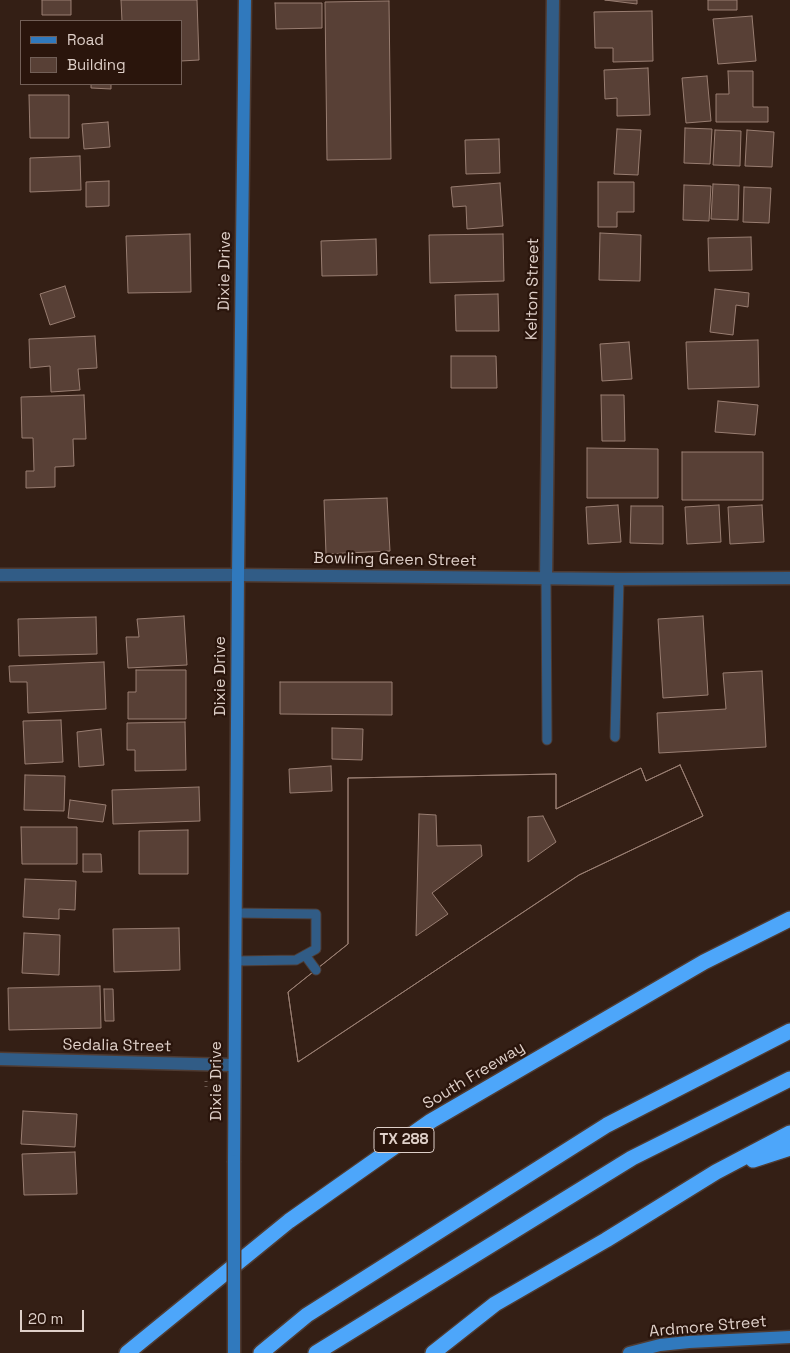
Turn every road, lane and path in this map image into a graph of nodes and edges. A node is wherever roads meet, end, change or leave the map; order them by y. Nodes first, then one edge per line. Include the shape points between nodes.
1 (245, 0) edge
2 (553, 0) edge
3 (0, 575) edge
4 (238, 575) junction
5 (546, 578) junction
6 (790, 578) edge
7 (619, 579) junction
8 (615, 737) dead end
9 (547, 740) dead end
10 (790, 909) edge
11 (235, 913) junction
12 (790, 919) edge
13 (305, 955) junction
14 (234, 962) junction
15 (704, 962) junction
16 (316, 970) dead end
17 (790, 1031) edge
18 (0, 1060) edge
19 (233, 1065) junction
20 (790, 1079) edge
21 (206, 1081) dead end
22 (206, 1087) dead end
23 (790, 1133) edge
24 (790, 1148) edge
25 (716, 1172) junction
26 (790, 1337) edge
27 (127, 1353) edge
28 (234, 1353) edge
29 (261, 1353) edge
30 (316, 1353) edge
31 (433, 1353) edge
32 (629, 1353) edge

1 - 4 street, Dixie Drive
2 - 5 street, Kelton Street
3 - 4 street, Bowling Green Street
4 - 5 street, Bowling Green Street
4 - 11 street, Dixie Drive
5 - 7 street, Bowling Green Street
5 - 9 lane
6 - 7 street, Bowling Green Street
7 - 8 lane
10 - 15 highway
11 - 13 lane via 316,914 316,949
11 - 14 street, Dixie Drive
12 - 15 highway, South Freeway / TX 288
13 - 14 lane via 296,960
13 - 16 lane
14 - 19 street, Dixie Drive
15 - 27 highway, South Freeway / TX 288 via 431,1121 289,1221
17 - 29 highway via 607,1124 307,1315
18 - 19 street, Sedalia Street
19 - 28 street, Dixie Drive, bridge
20 - 30 highway via 632,1158
21 - 22 path
23 - 25 highway
24 - 25 highway
25 - 31 highway via 495,1304
26 - 32 street, Ardmore Street via 689,1342

